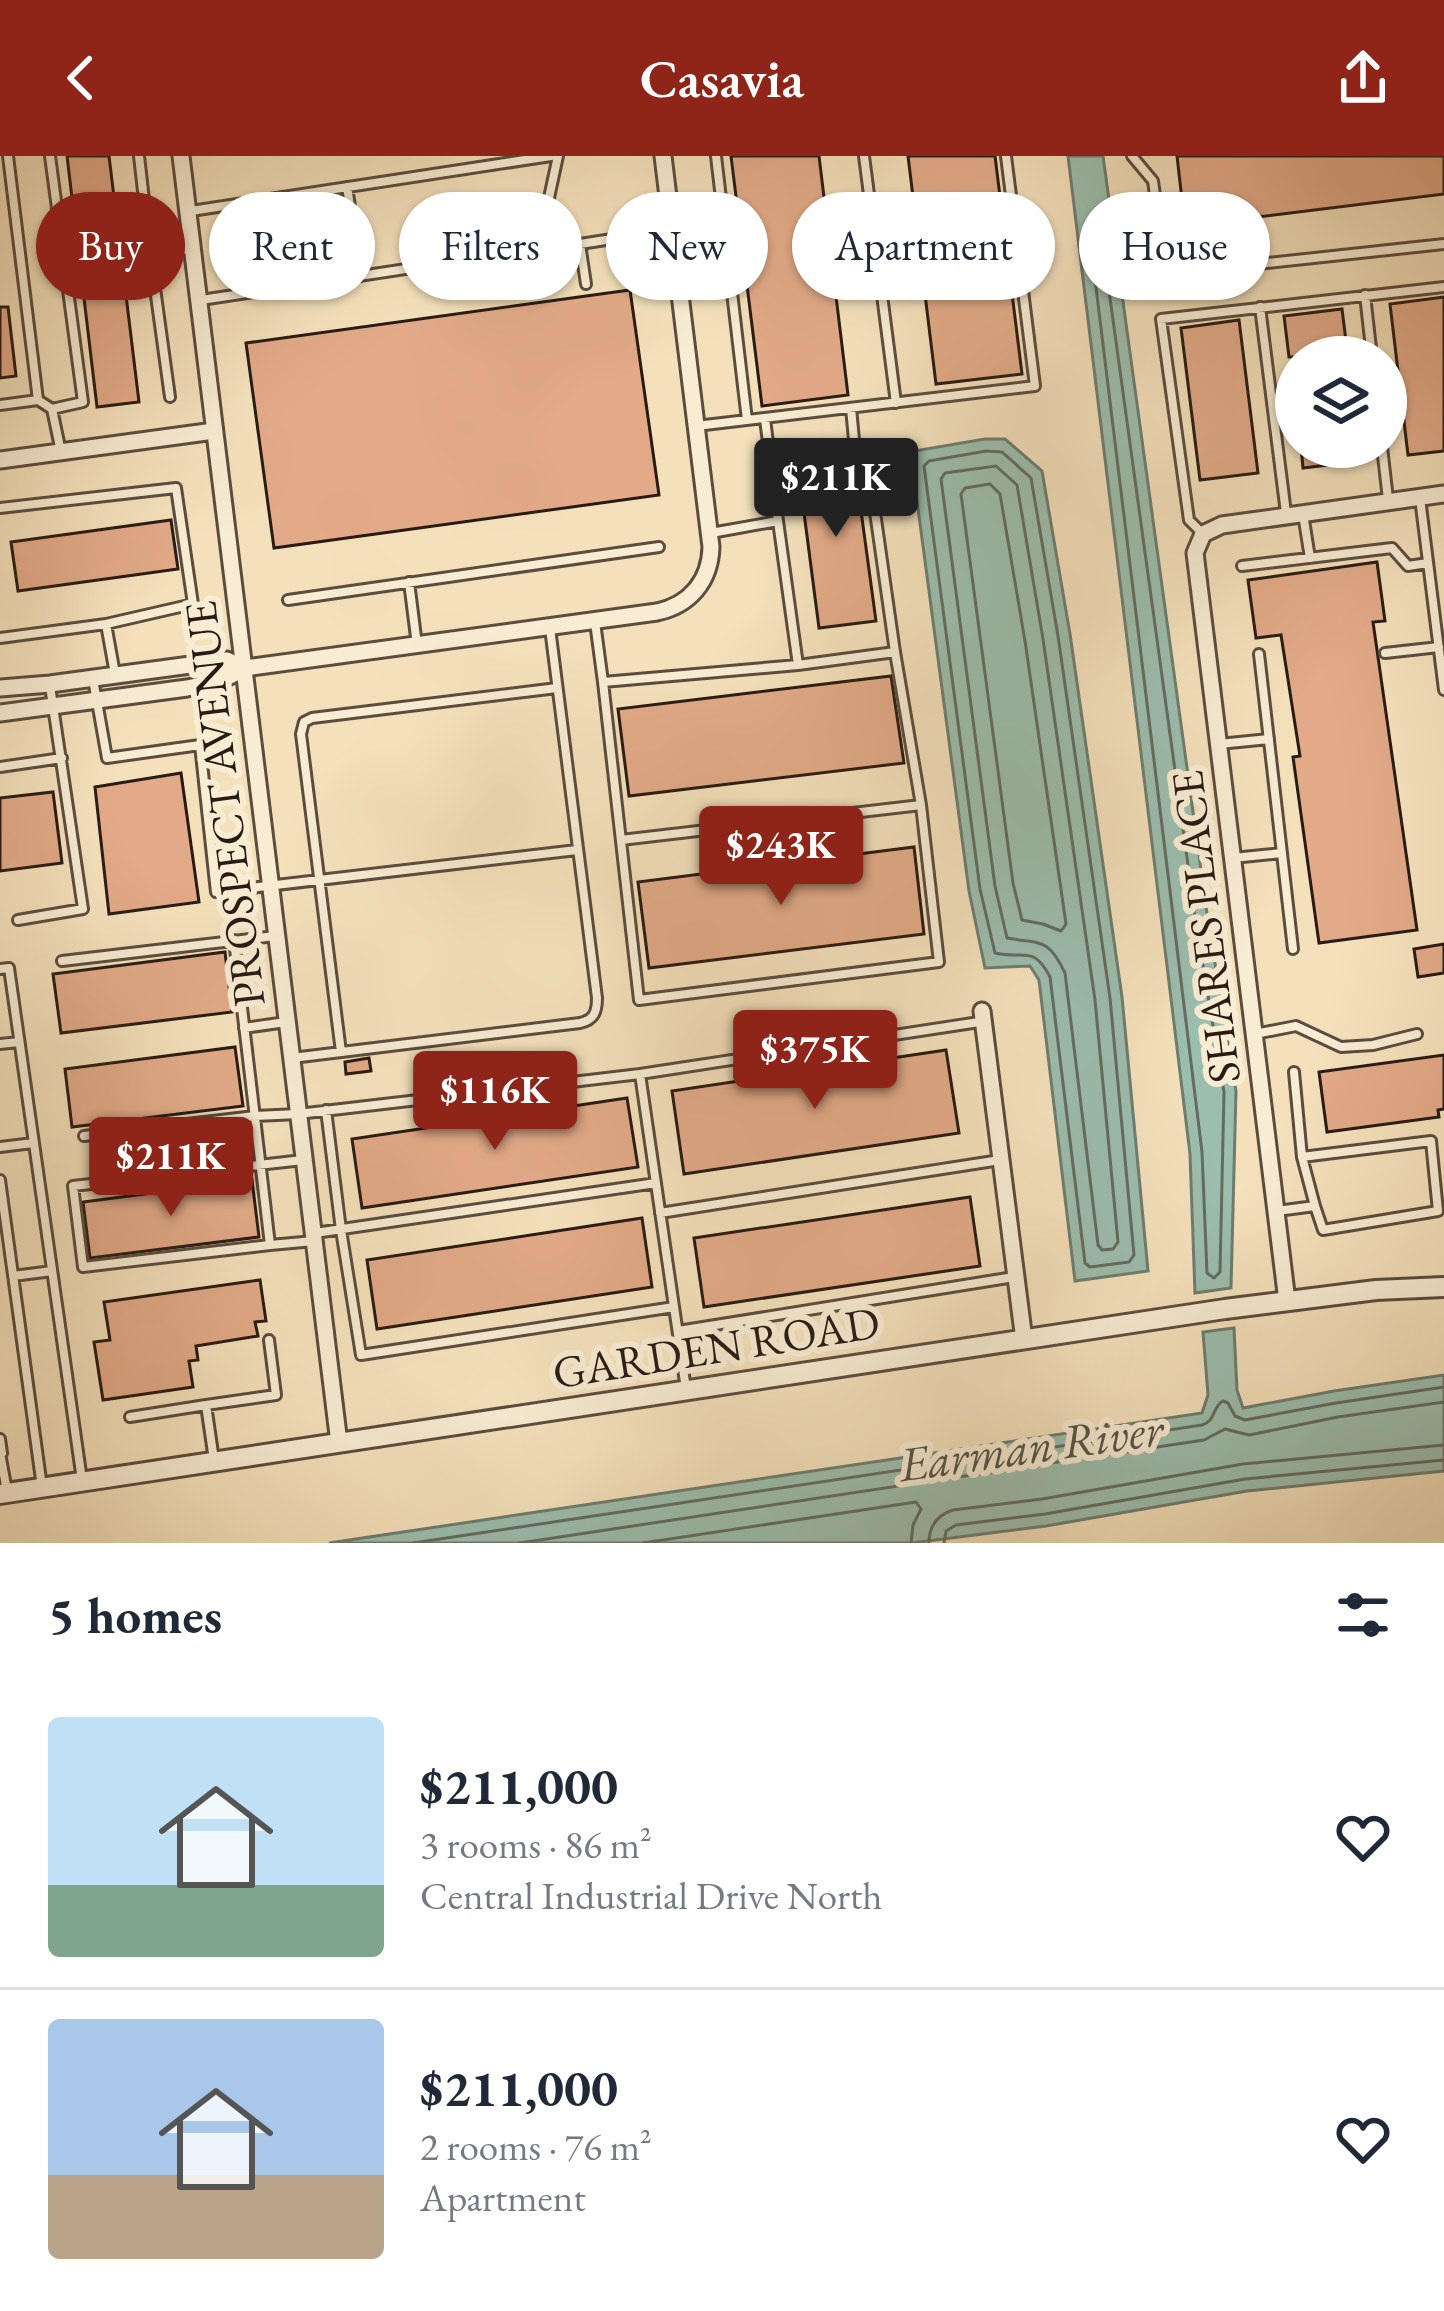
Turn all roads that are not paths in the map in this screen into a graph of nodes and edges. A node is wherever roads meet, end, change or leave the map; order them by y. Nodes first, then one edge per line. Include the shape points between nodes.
1 (8, 156) edge
2 (50, 156) edge
3 (140, 156) edge
4 (181, 156) edge
5 (554, 156) edge
6 (663, 156) edge
7 (716, 156) edge
8 (864, 156) edge
9 (1006, 156) edge
10 (1132, 156) edge
11 (347, 187) junction
12 (144, 192) edge
13 (316, 192) edge
14 (348, 192) edge
15 (667, 192) edge
16 (209, 209) edge
17 (188, 212) junction
18 (606, 240) edge
19 (1444, 244) edge
20 (192, 249) junction
21 (185, 250) edge
22 (375, 274) edge
23 (586, 284) dead end
24 (1444, 287) edge
25 (1365, 295) junction
26 (209, 298) edge
27 (157, 300) edge
28 (198, 300) junction
29 (681, 300) edge
30 (1260, 307) junction
31 (1370, 336) edge
32 (170, 397) dead end
33 (38, 400) junction
34 (896, 404) junction
35 (0, 405) edge
36 (851, 408) junction
37 (52, 409) junction
38 (766, 419) junction
39 (747, 420) junction
40 (696, 426) junction
41 (214, 431) junction
42 (61, 452) junction
43 (0, 460) edge
44 (1385, 468) edge
45 (1444, 494) edge
46 (1420, 496) junction
47 (1389, 501) junction
48 (0, 508) edge
49 (1294, 514) junction
50 (778, 521) junction
51 (709, 533) junction
52 (1201, 539) junction
53 (659, 547) dead end
54 (1310, 558) junction
55 (1428, 563) junction
56 (1242, 566) dead end
57 (409, 582) junction
58 (288, 600) dead end
59 (595, 621) junction
60 (106, 624) junction
61 (550, 627) junction
62 (0, 638) edge
63 (417, 645) junction
64 (1438, 646) junction
65 (895, 652) junction
66 (1385, 653) dead end
67 (1259, 654) dead end
68 (798, 665) junction
69 (244, 668) junction
70 (115, 675) junction
71 (92, 677) junction
72 (603, 682) junction
73 (50, 684) junction
74 (0, 688) edge
75 (557, 688) junction
76 (1444, 690) edge
77 (96, 700) junction
78 (53, 706) junction
79 (0, 713) edge
80 (1269, 739) junction
81 (1219, 744) junction
82 (62, 758) junction
83 (0, 767) edge
84 (921, 805) junction
85 (621, 840) junction
86 (578, 850) junction
87 (1282, 853) junction
88 (1232, 858) junction
89 (320, 881) junction
90 (270, 885) junction
91 (18, 920) dead end
92 (276, 936) junction
93 (234, 940) junction
94 (1293, 949) dead end
95 (62, 961) dead end
96 (0, 969) edge
97 (983, 1018) joint
98 (287, 1022) junction
99 (244, 1028) junction
100 (1254, 1034) junction
101 (1417, 1034) dead end
102 (19, 1042) junction
103 (0, 1044) edge
104 (341, 1052) junction
105 (292, 1058) junction
106 (1294, 1072) dead end
107 (640, 1074) junction
108 (326, 1110) junction
109 (298, 1114) junction
110 (255, 1116) junction
111 (84, 1136) dead end
112 (34, 1143) junction
113 (0, 1147) edge
114 (1302, 1157) junction
115 (304, 1160) junction
116 (1001, 1160) junction
117 (260, 1165) junction
118 (0, 1180) edge
119 (656, 1183) junction
120 (1315, 1206) junction
121 (1276, 1211) junction
122 (660, 1213) junction
123 (340, 1230) junction
124 (314, 1237) junction
125 (269, 1245) junction
126 (52, 1271) junction
127 (13, 1276) junction
128 (1016, 1277) junction
129 (1444, 1286) edge
130 (1287, 1301) junction
131 (674, 1307) junction
132 (678, 1331) junction
133 (268, 1340) dead end
134 (1024, 1340) junction
135 (686, 1390) junction
136 (206, 1405) junction
137 (130, 1418) dead end
138 (0, 1439) edge
139 (339, 1443) junction
140 (1, 1453) edge
141 (214, 1462) junction
142 (82, 1481) junction
143 (42, 1487) junction
144 (3, 1493) edge

1 - 33 lane
2 - 37 lane via 83,402
3 - 12 lane
4 - 17 street, PROSPECT AVENUE
5 - 11 lane
5 - 22 lane via 538,249
6 - 15 street
7 - 39 lane
8 - 34 lane
9 - 34 lane via 1034,386
10 - 19 lane via 1153,181 1166,274
11 - 13 lane
11 - 14 lane
16 - 17 lane
17 - 20 street, PROSPECT AVENUE
18 - 23 lane via 580,244
20 - 21 lane
20 - 28 street, PROSPECT AVENUE
24 - 25 lane
25 - 30 lane
25 - 31 lane
26 - 28 lane
27 - 32 lane
28 - 41 street, PROSPECT AVENUE
29 - 40 street
30 - 49 lane
30 - 52 lane via 1161,320 1189,520
33 - 35 lane
33 - 37 lane
34 - 36 lane
36 - 38 lane
36 - 65 lane via 854,440 867,456
37 - 42 lane
38 - 39 lane
38 - 50 lane
39 - 40 lane
40 - 51 street
41 - 42 street
41 - 69 street, PROSPECT AVENUE
42 - 43 street
44 - 47 lane
45 - 46 street
46 - 47 street
46 - 55 lane
47 - 49 street
48 - 60 lane via 176,488 193,604
49 - 52 street via 1222,525
49 - 54 lane
50 - 51 lane
50 - 68 lane
51 - 59 street via 711,558 687,599 668,610
52 - 81 street, SHARES PLACE via 1195,554
53 - 57 lane
54 - 55 lane via 1392,548 1408,566
54 - 56 lane
55 - 64 lane
57 - 58 lane
57 - 63 lane
59 - 61 street
59 - 72 lane
60 - 62 lane
60 - 70 lane
61 - 63 street
61 - 75 lane
63 - 69 street
64 - 66 lane
64 - 76 lane
65 - 68 lane
65 - 84 lane
67 - 80 lane
68 - 72 lane
69 - 70 street via 227,660
69 - 77 street via 220,681
69 - 90 street, PROSPECT AVENUE
70 - 71 street
71 - 73 street
71 - 77 lane
72 - 85 lane
73 - 74 street
73 - 78 lane
75 - 86 lane
75 - 89 lane via 307,719 301,734
77 - 78 street
77 - 90 lane via 107,758 200,746 216,892
78 - 79 street
78 - 82 lane
80 - 81 lane
80 - 87 lane
81 - 88 street, SHARES PLACE
82 - 83 lane
82 - 91 lane via 83,909
84 - 85 lane
84 - 85 lane via 939,962 639,1000
86 - 89 lane
86 - 104 lane via 597,998 592,1018
87 - 88 lane
87 - 94 lane
88 - 100 street, SHARES PLACE
89 - 90 lane
89 - 104 lane
90 - 92 street, PROSPECT AVENUE
92 - 93 lane
92 - 98 street, PROSPECT AVENUE
93 - 95 lane
93 - 99 lane
96 - 102 lane via 9,968
97 - 107 lane
97 - 116 street
98 - 99 lane
98 - 105 street, PROSPECT AVENUE
99 - 110 lane
100 - 101 lane via 1296,1026 1341,1047
100 - 121 street, SHARES PLACE
102 - 103 lane
102 - 112 lane
104 - 105 lane
105 - 109 street, PROSPECT AVENUE
106 - 114 lane
107 - 108 lane
107 - 119 lane
108 - 109 lane
108 - 123 lane
109 - 110 lane
109 - 115 street, PROSPECT AVENUE
110 - 111 lane
110 - 117 lane
112 - 113 lane
112 - 126 lane
114 - 120 lane
114 - 120 lane via 1431,1141 1438,1211 1324,1230
115 - 117 lane
115 - 124 street, PROSPECT AVENUE
116 - 122 lane
116 - 128 street
117 - 125 lane
117 - 125 lane via 73,1186 83,1267
118 - 127 lane
119 - 122 lane
119 - 123 lane
120 - 121 lane
121 - 130 street, SHARES PLACE
122 - 131 lane
123 - 124 lane
123 - 131 lane via 361,1355
124 - 125 lane
124 - 139 street, PROSPECT AVENUE
126 - 127 lane
126 - 142 lane
127 - 143 lane
128 - 132 lane
128 - 134 street
129 - 130 street, GARDEN ROAD
130 - 134 street, GARDEN ROAD
131 - 132 lane
132 - 135 lane
133 - 136 lane via 277,1395
134 - 135 street, GARDEN ROAD
135 - 139 street, GARDEN ROAD
136 - 137 lane
136 - 141 lane
138 - 140 lane
139 - 141 street, GARDEN ROAD
140 - 144 lane
141 - 142 street, GARDEN ROAD
142 - 143 street, GARDEN ROAD
143 - 144 street, GARDEN ROAD

